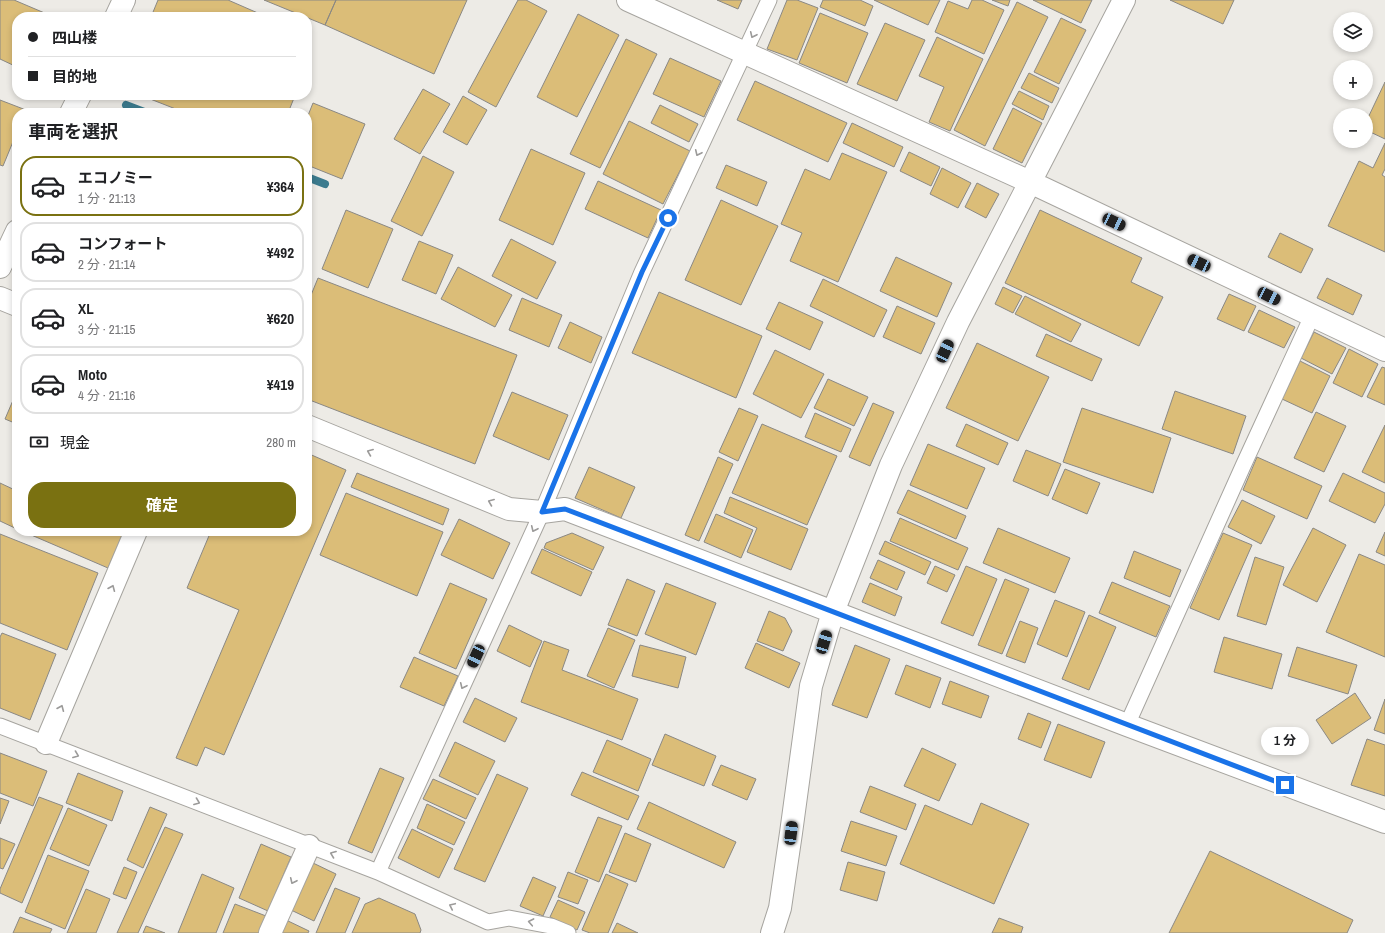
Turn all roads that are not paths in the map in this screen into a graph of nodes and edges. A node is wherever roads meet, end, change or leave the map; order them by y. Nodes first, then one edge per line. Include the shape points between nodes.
1 (124, 0) edge
2 (628, 0) edge
3 (769, 0) edge
4 (1124, 0) edge
5 (118, 12) edge
6 (744, 53) junction
7 (1030, 182) junction
8 (12, 242) edge
9 (0, 267) edge
10 (0, 298) edge
11 (12, 303) edge
12 (1312, 316) junction
13 (1385, 350) edge
14 (312, 428) edge
15 (542, 512) junction
16 (134, 536) edge
17 (833, 612) junction
18 (1127, 725) junction
19 (0, 726) edge
20 (46, 744) junction
21 (1385, 822) edge
22 (309, 846) junction
23 (378, 872) junction
24 (488, 928) edge
25 (270, 933) edge
26 (568, 933) edge
27 (772, 933) edge

1 - 5 main road
2 - 6 main road
3 -> 6 lane
4 - 7 main road
6 - 7 main road
6 -> 15 lane via 642,272
7 - 12 main road
7 - 17 main road via 958,322 891,465
8 - 9 main road
10 - 11 main road
12 - 13 main road
12 - 18 lane
15 -> 14 main road via 509,509
15 - 17 main road via 565,509
15 -> 23 lane
20 -> 16 main road
17 - 18 main road
17 - 27 main road via 811,686 781,901
18 - 21 main road
19 - 20 lane
20 -> 22 lane
23 -> 22 lane
22 -> 25 main road
24 -> 23 lane
26 -> 24 lane via 551,926 509,918

